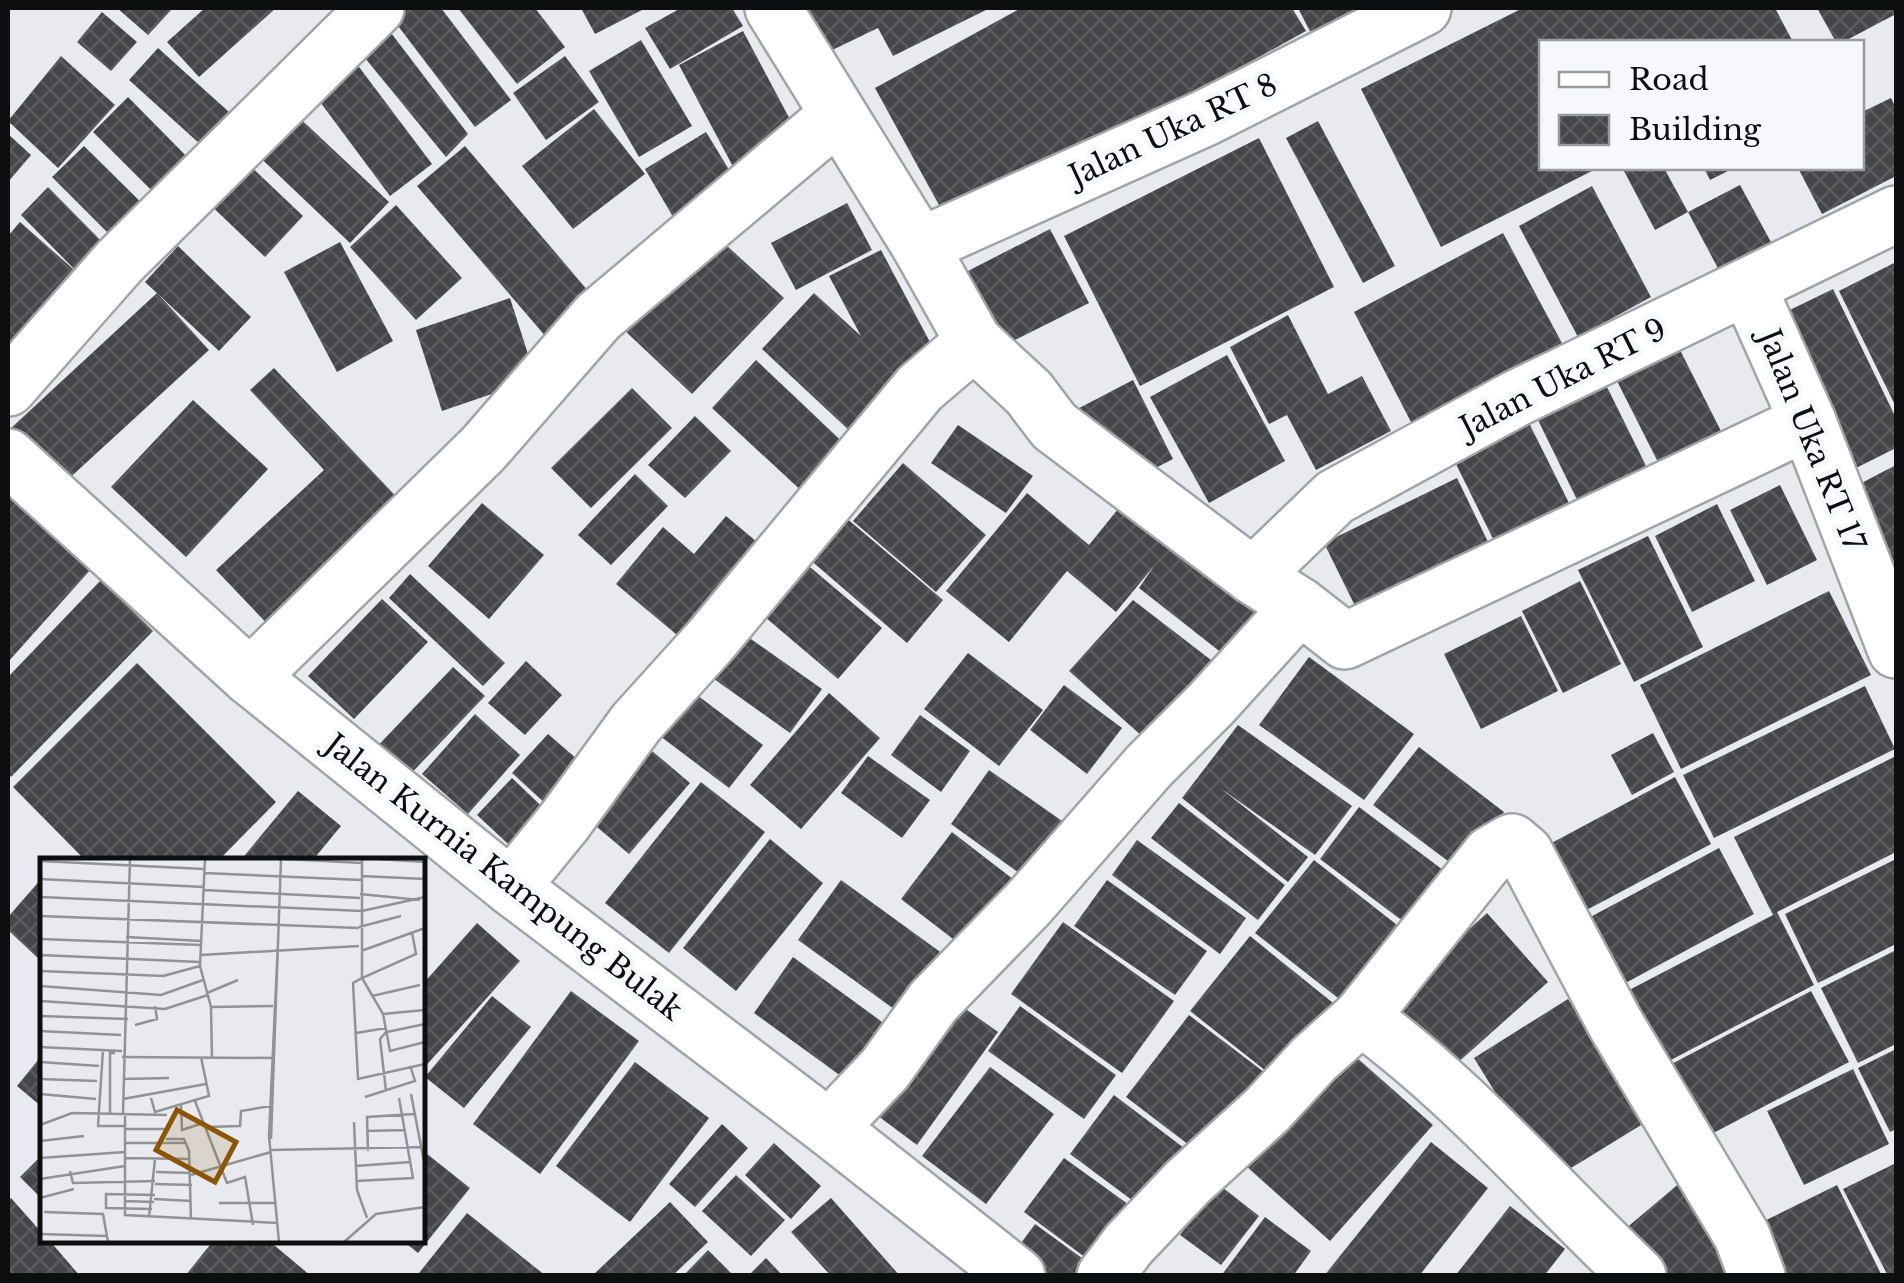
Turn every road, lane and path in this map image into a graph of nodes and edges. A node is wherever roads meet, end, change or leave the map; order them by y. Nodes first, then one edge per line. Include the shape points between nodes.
1 (376, 8) edge
2 (773, 8) edge
3 (1422, 8) edge
4 (838, 114) junction
5 (1896, 214) edge
6 (920, 246) junction
7 (1748, 287) junction
8 (974, 342) junction
9 (8, 388) edge
10 (1808, 422) junction
11 (8, 457) edge
12 (1253, 576) junction
13 (1300, 606) junction
14 (1896, 650) edge
15 (250, 677) junction
16 (511, 888) junction
17 (1361, 1016) junction
18 (830, 1128) junction
19 (986, 1266) edge
20 (1105, 1276) edge
21 (1638, 1276) edge
22 (1757, 1276) edge

1 - 9 street via 120,261
2 - 4 street
3 - 6 street, Jalan Uka RT 8 via 1205,118
4 - 6 street
4 - 15 street via 598,317 484,450
5 - 7 street, Jalan Uka RT 9
6 - 8 street
7 - 10 street, Jalan Uka RT 17
7 - 12 street, Jalan Uka RT 9 via 1517,398 1336,497
8 - 12 street via 1054,426
8 - 16 street via 920,388 636,723
10 - 13 street via 1345,641
10 - 14 street, Jalan Uka RT 17
11 - 15 street, Jalan Kurnia Kampung Bulak
12 - 13 street
13 - 18 street via 933,1002
15 - 16 street, Jalan Kurnia Kampung Bulak
16 - 18 street, Jalan Kurnia Kampung Bulak
17 - 20 street via 1188,1182
17 - 21 street via 1425,1066
17 - 22 street via 1491,854 1512,842 1525,853 1615,1022 1742,1236
18 - 19 street, Jalan Kurnia Kampung Bulak

